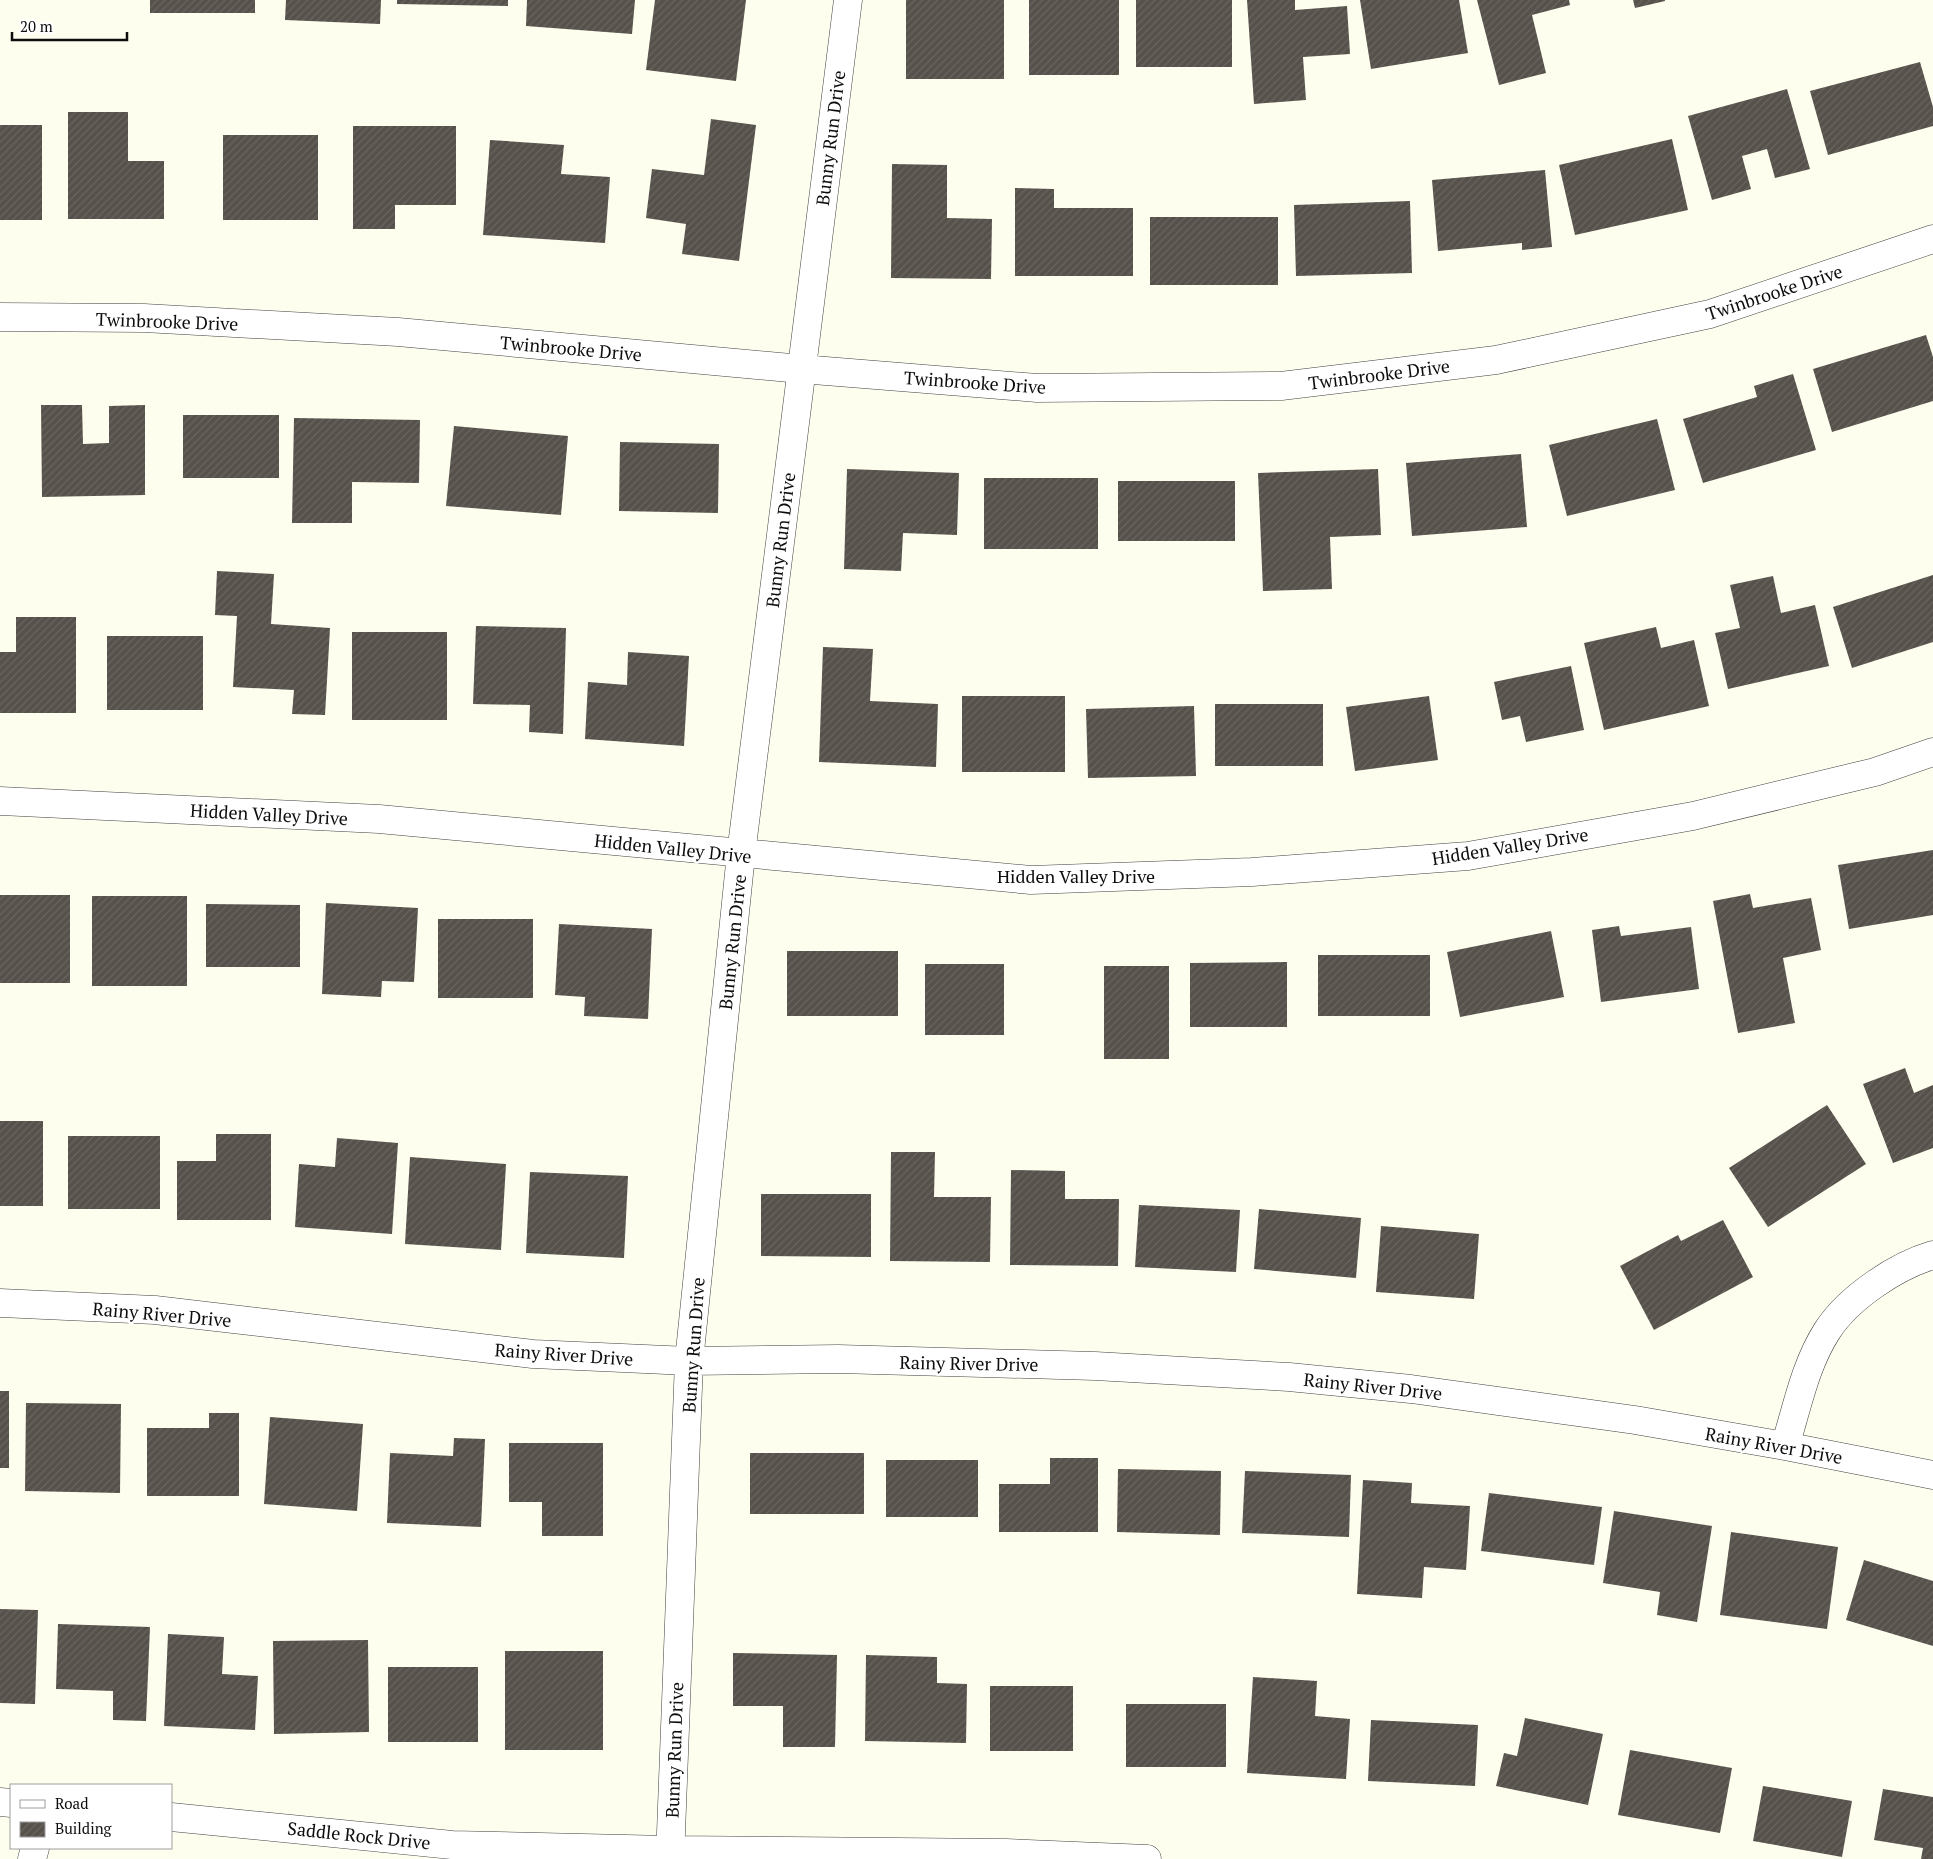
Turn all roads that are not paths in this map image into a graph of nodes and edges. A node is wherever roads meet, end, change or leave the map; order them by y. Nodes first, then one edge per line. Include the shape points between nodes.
1 (848, 0) edge
2 (1933, 240) edge
3 (0, 317) edge
4 (801, 369) junction
5 (1933, 752) edge
6 (0, 801) edge
7 (741, 854) junction
8 (1933, 1255) edge
9 (0, 1303) edge
10 (689, 1361) junction
11 (1785, 1446) junction
12 (1933, 1475) edge
13 (172, 1817) edge
14 (669, 1854) edge
15 (1147, 1859) edge

1 - 4 street, Bunny Run Drive
2 - 4 street, Twinbrooke Drive via 1710,314 1496,360 1281,386 1038,388
3 - 4 street, Twinbrooke Drive via 144,318 398,332
4 - 7 street, Bunny Run Drive
5 - 7 street, Hidden Valley Drive via 1875,772 1693,816 1468,856 1252,872 1031,880
6 - 7 street, Hidden Valley Drive via 379,819
7 - 10 street, Bunny Run Drive
8 - 11 street via 1914,1260 1882,1279 1852,1303 1827,1331 1806,1375
9 - 10 street, Rainy River Drive via 155,1310 533,1354
10 - 11 street, Rainy River Drive via 838,1359 1094,1366 1289,1377 1431,1391 1635,1420
10 - 14 street, Bunny Run Drive
11 - 12 street, Rainy River Drive
13 - 14 street, Saddle Rock Drive via 452,1845
14 - 15 street, Saddle Rock Drive via 1006,1853

